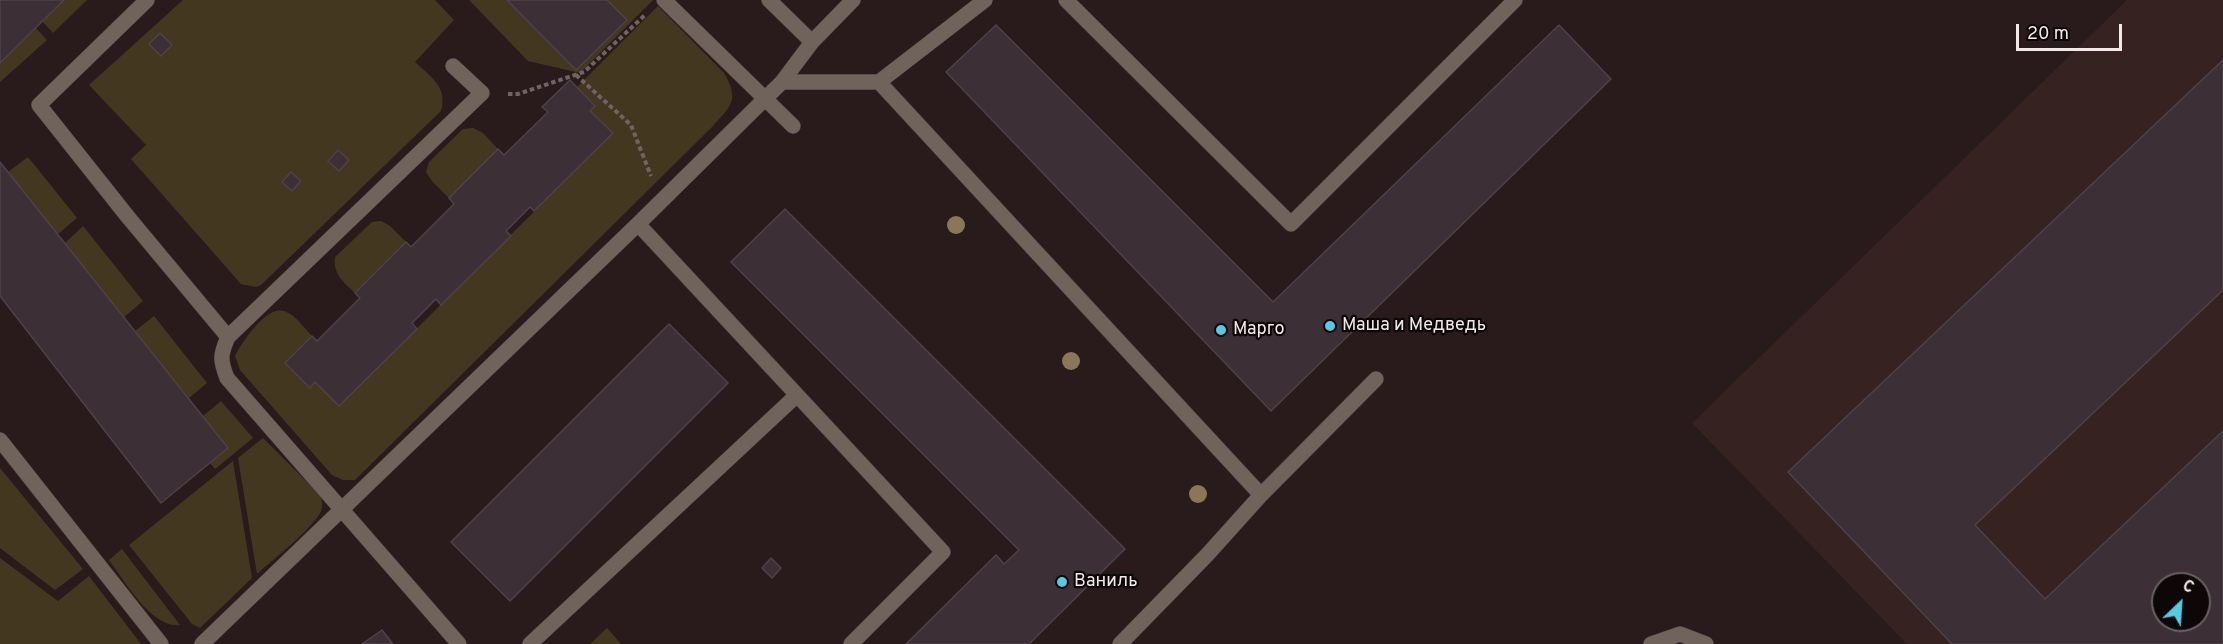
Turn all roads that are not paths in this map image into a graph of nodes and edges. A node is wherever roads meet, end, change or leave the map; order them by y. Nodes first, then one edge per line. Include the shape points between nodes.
1 (147, 0) edge
2 (769, 0) edge
3 (853, 0) edge
4 (985, 0) edge
5 (1066, 0) edge
6 (1515, 0) edge
7 (666, 4) edge
8 (812, 42) junction
9 (453, 66) dead end
10 (782, 82) junction
11 (879, 82) junction
12 (765, 99) junction
13 (793, 126) dead end
14 (639, 224) junction
15 (228, 337) junction
16 (1376, 379) dead end
17 (797, 395) junction
18 (0, 440) edge
19 (1262, 495) junction
20 (343, 510) junction
21 (161, 644) edge
22 (202, 644) edge
23 (459, 644) edge
24 (530, 644) edge
25 (851, 644) edge
26 (1120, 644) edge
27 (1651, 644) edge
28 (1706, 644) edge

1 - 15 lane via 39,105
2 - 8 lane
3 - 8 lane
4 - 11 lane
5 - 6 lane via 1291,224
7 - 12 lane
8 - 10 lane
9 - 15 lane via 482,93
10 - 11 lane
10 - 12 lane
11 - 19 lane
12 - 13 lane
12 - 14 lane
14 - 17 lane
14 - 20 lane
15 - 20 lane via 221,362 227,378
16 - 19 lane
17 - 24 lane
17 - 25 lane via 943,552
18 - 21 lane
19 - 26 lane
20 - 22 lane
20 - 23 lane
27 - 28 lane via 1680,634

